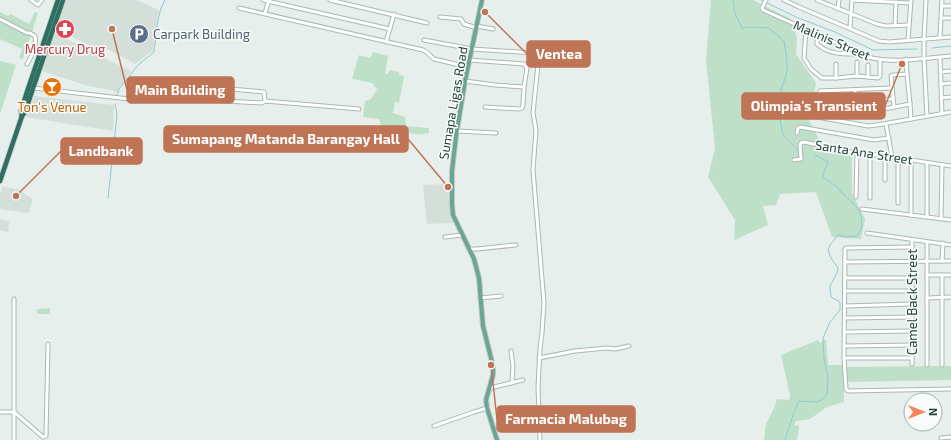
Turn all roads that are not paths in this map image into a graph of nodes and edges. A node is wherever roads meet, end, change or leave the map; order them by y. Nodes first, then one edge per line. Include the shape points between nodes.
1 (31, 0) edge
2 (42, 0) edge
3 (58, 0) edge
4 (63, 0) edge
5 (263, 0) edge
6 (330, 0) edge
7 (482, 0) edge
8 (784, 0) edge
9 (817, 0) edge
10 (839, 0) edge
11 (852, 0) edge
12 (926, 0) edge
13 (942, 0) edge
14 (269, 1) edge
15 (765, 1) edge
16 (911, 1) edge
17 (896, 2) junction
18 (942, 6) junction
19 (951, 6) edge
20 (238, 8) dead end
21 (838, 9) junction
22 (265, 13) junction
23 (394, 14) junction
24 (851, 14) junction
25 (55, 15) junction
26 (440, 17) dead end
27 (941, 18) junction
28 (951, 18) edge
29 (0, 19) edge
30 (427, 23) dead end
31 (895, 25) junction
32 (909, 25) junction
33 (477, 27) junction
34 (850, 28) junction
35 (390, 29) junction
36 (806, 29) junction
37 (492, 30) dead end
38 (817, 34) junction
39 (951, 36) edge
40 (940, 37) junction
41 (924, 39) junction
42 (424, 40) dead end
43 (908, 40) junction
44 (386, 42) junction
45 (472, 49) junction
46 (860, 54) junction
47 (951, 56) edge
48 (940, 57) junction
49 (924, 58) junction
50 (906, 59) junction
51 (469, 60) junction
52 (880, 60) junction
53 (857, 62) dead end
54 (27, 64) dead end
55 (836, 64) dead end
56 (868, 65) dead end
57 (468, 67) junction
58 (951, 71) edge
59 (940, 72) junction
60 (907, 74) junction
61 (857, 76) junction
62 (868, 77) junction
63 (836, 78) junction
64 (465, 81) junction
65 (951, 83) edge
66 (941, 84) junction
67 (524, 87) junction
68 (33, 88) junction
69 (892, 88) junction
70 (855, 90) junction
71 (228, 94) junction
72 (137, 96) junction
73 (951, 97) edge
74 (941, 98) junction
75 (893, 99) junction
76 (228, 101) junction
77 (265, 101) junction
78 (855, 101) junction
79 (818, 103) junction
80 (910, 104) junction
81 (485, 107) dead end
82 (894, 107) junction
83 (359, 109) dead end
84 (856, 109) junction
85 (951, 112) edge
86 (942, 114) junction
87 (22, 116) junction
88 (927, 116) junction
89 (911, 119) junction
90 (886, 124) junction
91 (457, 131) junction
92 (496, 133) dead end
93 (797, 133) dead end
94 (889, 138) junction
95 (857, 153) junction
96 (870, 154) junction
97 (885, 156) junction
98 (892, 157) junction
99 (898, 158) junction
100 (794, 160) dead end
101 (911, 160) junction
102 (928, 163) junction
103 (942, 165) junction
104 (951, 166) edge
105 (885, 180) dead end
106 (0, 181) edge
107 (856, 197) dead end
108 (870, 198) dead end
109 (898, 204) dead end
110 (862, 209) dead end
111 (912, 215) junction
112 (927, 217) junction
113 (941, 219) junction
114 (951, 220) edge
115 (867, 233) dead end
116 (462, 236) junction
117 (445, 237) dead end
118 (912, 240) junction
119 (927, 242) junction
120 (942, 243) junction
121 (951, 244) edge
122 (516, 245) dead end
123 (912, 247) junction
124 (469, 249) junction
125 (912, 261) junction
126 (927, 261) junction
127 (942, 261) junction
128 (951, 261) edge
129 (845, 262) junction
130 (927, 275) junction
131 (942, 275) junction
132 (951, 275) edge
133 (845, 278) junction
134 (911, 278) junction
135 (845, 291) junction
136 (911, 291) junction
137 (501, 296) dead end
138 (951, 297) edge
139 (480, 298) junction
140 (927, 298) junction
141 (942, 298) junction
142 (14, 299) dead end
143 (911, 304) junction
144 (845, 306) junction
145 (912, 317) junction
146 (845, 318) junction
147 (912, 331) junction
148 (845, 332) junction
149 (48, 344) dead end
150 (912, 345) junction
151 (629, 346) dead end
152 (845, 346) junction
153 (511, 351) dead end
154 (539, 358) junction
155 (844, 358) junction
156 (912, 358) junction
157 (912, 364) dead end
158 (928, 365) dead end
159 (942, 365) dead end
160 (523, 380) dead end
161 (512, 383) junction
162 (489, 388) junction
163 (951, 389) edge
164 (487, 408) junction
165 (0, 412) edge
166 (14, 412) junction
167 (434, 426) dead end
168 (951, 437) edge
169 (941, 438) dead end
170 (14, 440) edge
171 (497, 440) edge
172 (540, 440) edge

1 - 2 street via 38,5
3 - 25 highway
4 - 25 highway
5 - 14 street
6 - 23 street
7 - 33 main road, Sumapa Ligas Road
8 - 34 street
9 - 21 street
10 - 21 street
11 - 17 street
11 - 24 street
12 - 41 street
13 - 18 street
14 - 22 street
14 - 35 street
15 - 36 street, Malinis Street via 763,10
16 - 17 street
16 - 32 street
17 - 31 street
18 - 19 street
18 - 27 street
20 - 22 street
21 - 24 street
22 - 44 street
23 - 30 street
23 - 35 street
24 - 31 street via 877,24
24 - 34 street
25 - 68 highway
25 - 87 highway via 23,105
26 - 33 street via 461,19 464,24
27 - 28 street
27 - 40 street
29 - 54 street via 35,36 34,51
31 - 32 street
32 - 43 street
33 - 37 street
33 - 45 main road, Sumapa Ligas Road
34 - 43 street via 880,41
35 - 44 street
36 - 38 street, Malinis Street
36 - 63 street via 805,60 822,78
38 - 46 street, Malinis Street
38 - 46 street via 817,44 826,51
39 - 40 street
40 - 41 street
41 - 43 street
41 - 49 street
42 - 45 street
44 - 57 street via 424,50 431,57
45 - 51 main road, Sumapa Ligas Road
45 - 154 street via 539,55 533,113 536,130 533,170 544,303
46 - 52 street, Malinis Street
47 - 48 street, Malinis Street
48 - 49 street, Malinis Street
48 - 59 street
49 - 50 street, Malinis Street
49 - 88 street
50 - 52 street, Malinis Street
50 - 60 street
51 - 57 main road, Sumapa Ligas Road
51 - 67 street via 524,64 527,68
52 - 62 street via 879,77
53 - 61 street
55 - 63 street
56 - 62 street
57 - 64 main road, Sumapa Ligas Road
58 - 59 street
59 - 66 street
60 - 69 street via 892,75
60 - 80 street
61 - 62 street
61 - 63 street
64 - 67 street
64 - 91 main road, Sumapa Ligas Road
65 - 66 street
66 - 74 street
67 - 81 street via 522,108
68 - 72 street via 114,98 131,99
68 - 87 highway
69 - 70 street
69 - 75 street
70 - 78 street
70 - 79 street via 820,91
71 - 72 street via 139,85
71 - 76 street
71 - 77 street via 231,89 264,92
72 - 76 street
73 - 74 street
74 - 86 street
75 - 78 street
75 - 82 street
76 - 77 street
77 - 83 street
78 - 84 street
79 - 84 street
79 - 90 street via 817,117 868,126
80 - 82 street
80 - 89 street
82 - 84 street via 871,112
85 - 86 street
86 - 88 street
87 - 106 highway
88 - 89 street
89 - 90 street
90 - 94 street
91 - 92 street
91 - 116 main road, Sumapa Ligas Road via 452,171 452,204 453,215
93 - 94 street via 800,127 874,140
94 - 98 street
95 - 96 street, Santa Ana Street
95 - 100 street, Santa Ana Street via 802,142 801,159
95 - 107 street
96 - 97 street, Santa Ana Street
96 - 108 street
97 - 98 street, Santa Ana Street
97 - 105 street
98 - 99 street, Santa Ana Street
99 - 101 street, Santa Ana Street
99 - 109 street
101 - 102 street, Santa Ana Street
101 - 111 street
102 - 103 street, Santa Ana Street
102 - 112 street
103 - 104 street, Santa Ana Street
103 - 113 street
110 - 111 street
111 - 112 street
112 - 113 street
113 - 114 street
115 - 118 street
116 - 117 street
116 - 124 main road, Sumapa Ligas Road
118 - 119 street
118 - 123 street, Camel Back Street
119 - 120 street
119 - 126 street
120 - 121 street
120 - 127 street
122 - 124 street
123 - 125 street, Camel Back Street
123 - 129 street via 846,248
124 - 139 main road, Sumapa Ligas Road via 479,278
125 - 126 street
125 - 129 street
125 - 134 street, Camel Back Street
126 - 127 street
126 - 130 street
127 - 128 street
129 - 133 street
130 - 131 street
130 - 140 street
131 - 132 street
131 - 141 street
133 - 134 street
133 - 135 street
134 - 136 street, Camel Back Street
135 - 136 street
135 - 144 street
136 - 143 street, Camel Back Street
137 - 139 street
138 - 141 street
139 - 162 main road, Sumapa Ligas Road via 484,334 494,366
140 - 141 street
140 - 158 street
141 - 159 street
142 - 166 street
143 - 144 street
143 - 145 street, Camel Back Street
144 - 146 street
145 - 146 street
145 - 147 street, Camel Back Street
146 - 148 street
147 - 148 street
147 - 150 street, Camel Back Street
148 - 152 street
149 - 166 street via 46,436 43,437
150 - 152 street
150 - 156 street, Camel Back Street
151 - 154 street via 575,351
152 - 155 street
153 - 161 street
154 - 172 street
155 - 156 street
155 - 163 street via 848,391
156 - 157 street, Camel Back Street
160 - 161 street
161 - 162 street
162 - 164 main road, Sumapa Ligas Road
164 - 167 street
164 - 171 main road, Sumapa Ligas Road
165 - 166 street
166 - 170 street
168 - 169 street

